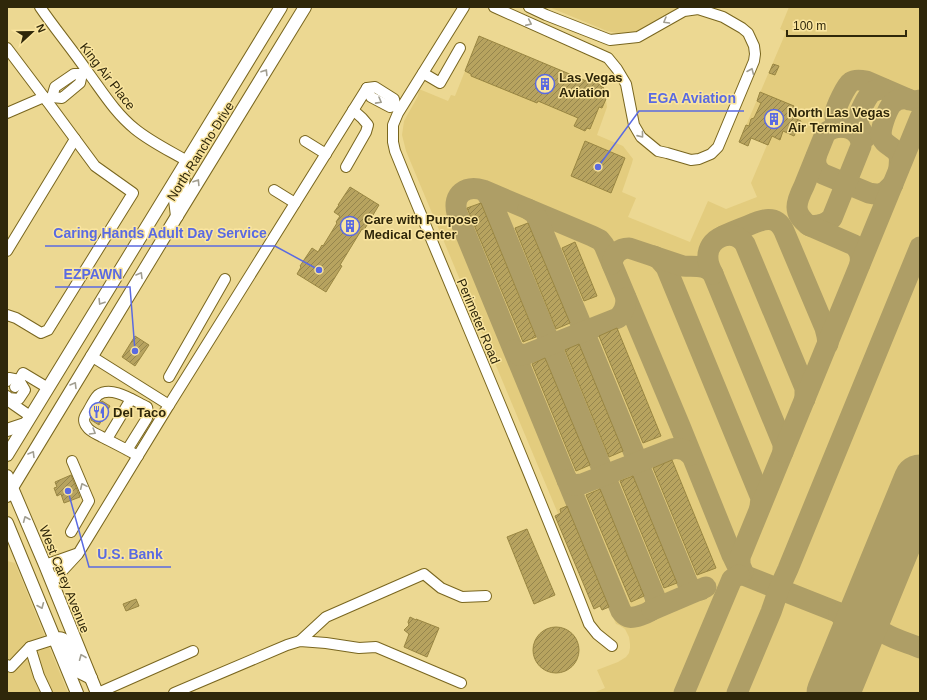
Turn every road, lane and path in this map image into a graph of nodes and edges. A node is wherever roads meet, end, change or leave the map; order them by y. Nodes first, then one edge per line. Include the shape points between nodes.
1 (40, 7) edge
2 (281, 7) edge
3 (305, 7) edge
4 (464, 7) edge
5 (494, 7) edge
6 (529, 7) edge
7 (7, 48) edge
8 (460, 48) dead end
9 (85, 72) junction
10 (423, 73) junction
11 (62, 83) junction
12 (71, 91) junction
13 (48, 99) junction
14 (398, 107) junction
15 (353, 110) junction
16 (7, 113) edge
17 (75, 139) junction
18 (305, 141) dead end
19 (326, 154) junction
20 (188, 161) junction
21 (346, 167) dead end
22 (274, 190) dead end
23 (295, 203) junction
24 (177, 216) junction
25 (7, 251) edge
26 (225, 279) dead end
27 (7, 315) edge
28 (91, 356) junction
29 (169, 377) dead end
30 (48, 388) junction
31 (10, 392) edge
32 (131, 399) junction
33 (169, 405) junction
34 (28, 420) junction
35 (7, 430) edge
36 (107, 439) junction
37 (127, 450) junction
38 (7, 455) edge
39 (138, 456) junction
40 (72, 461) dead end
41 (7, 476) edge
42 (10, 492) edge
43 (7, 523) edge
44 (71, 532) dead end
45 (7, 549) edge
46 (78, 554) junction
47 (45, 565) junction
48 (26, 570) junction
49 (52, 582) junction
50 (486, 596) dead end
51 (55, 639) junction
52 (300, 641) junction
53 (612, 646) dead end
54 (30, 647) junction
55 (193, 652) dead end
56 (8, 669) edge
57 (91, 678) junction
58 (461, 683) dead end
59 (78, 691) edge
60 (47, 693) edge
61 (97, 693) edge
62 (174, 693) edge

1 - 9 street, King Air Place
2 - 20 main road, North Rancho Drive
24 -> 3 main road, North Rancho Drive
4 - 10 street, Perimeter Road
5 -> 6 street via 608,58 626,84 634,125 641,137 658,151 691,160 711,154 718,147 754,61 754,46 748,33 742,28 723,17 698,9 684,11 638,37 610,40
7 - 13 street
8 - 10 street via 440,83
9 - 11 street via 74,74
9 - 12 street via 80,83
9 - 20 street, King Air Place via 112,106 135,129
10 - 14 street, Perimeter Road
11 - 12 street
11 - 13 street via 55,87
12 - 13 street via 62,98
13 - 16 street
13 - 17 street
14 - 15 street via 390,107 371,97 367,88
14 - 53 street, Perimeter Road via 393,125 395,151 560,548 589,624
15 - 19 street
15 - 21 street via 368,125
17 - 25 street
17 - 27 street via 95,166 133,193 48,330 41,333
18 - 19 street
19 - 23 street
20 - 24 main road via 175,200
20 -> 30 main road, North Rancho Drive
22 - 23 street
23 - 33 street
28 -> 24 main road, North Rancho Drive
26 - 29 street
28 - 33 street
42 -> 28 main road, North Rancho Drive
30 - 31 street via 23,373
30 - 34 main road, North Rancho Drive
31 - 34 street
32 - 36 street
32 -> 36 street via 119,393 104,392 97,396 84,417 88,429
32 - 37 street via 147,407 148,412 147,418
33 - 39 street
34 - 35 main road
34 - 38 main road, North Rancho Drive
36 - 37 street
37 - 39 street
39 - 46 street
44 -> 40 street via 89,501
41 - 42 main road, West Carey Avenue
47 -> 42 main road, West Carey Avenue
43 - 48 main road
45 - 48 main road via 12,551
46 - 47 street
46 - 49 street
47 - 49 main road, West Carey Avenue
48 -> 51 main road
57 -> 49 main road, West Carey Avenue
50 - 52 street via 462,597 441,588 424,574 326,617
51 - 54 street
51 - 57 main road via 63,638 77,671
51 - 59 main road
52 - 58 street via 359,648 376,647
52 - 62 street
54 - 56 street
54 - 60 street
55 - 61 street
57 - 61 main road, West Carey Avenue

